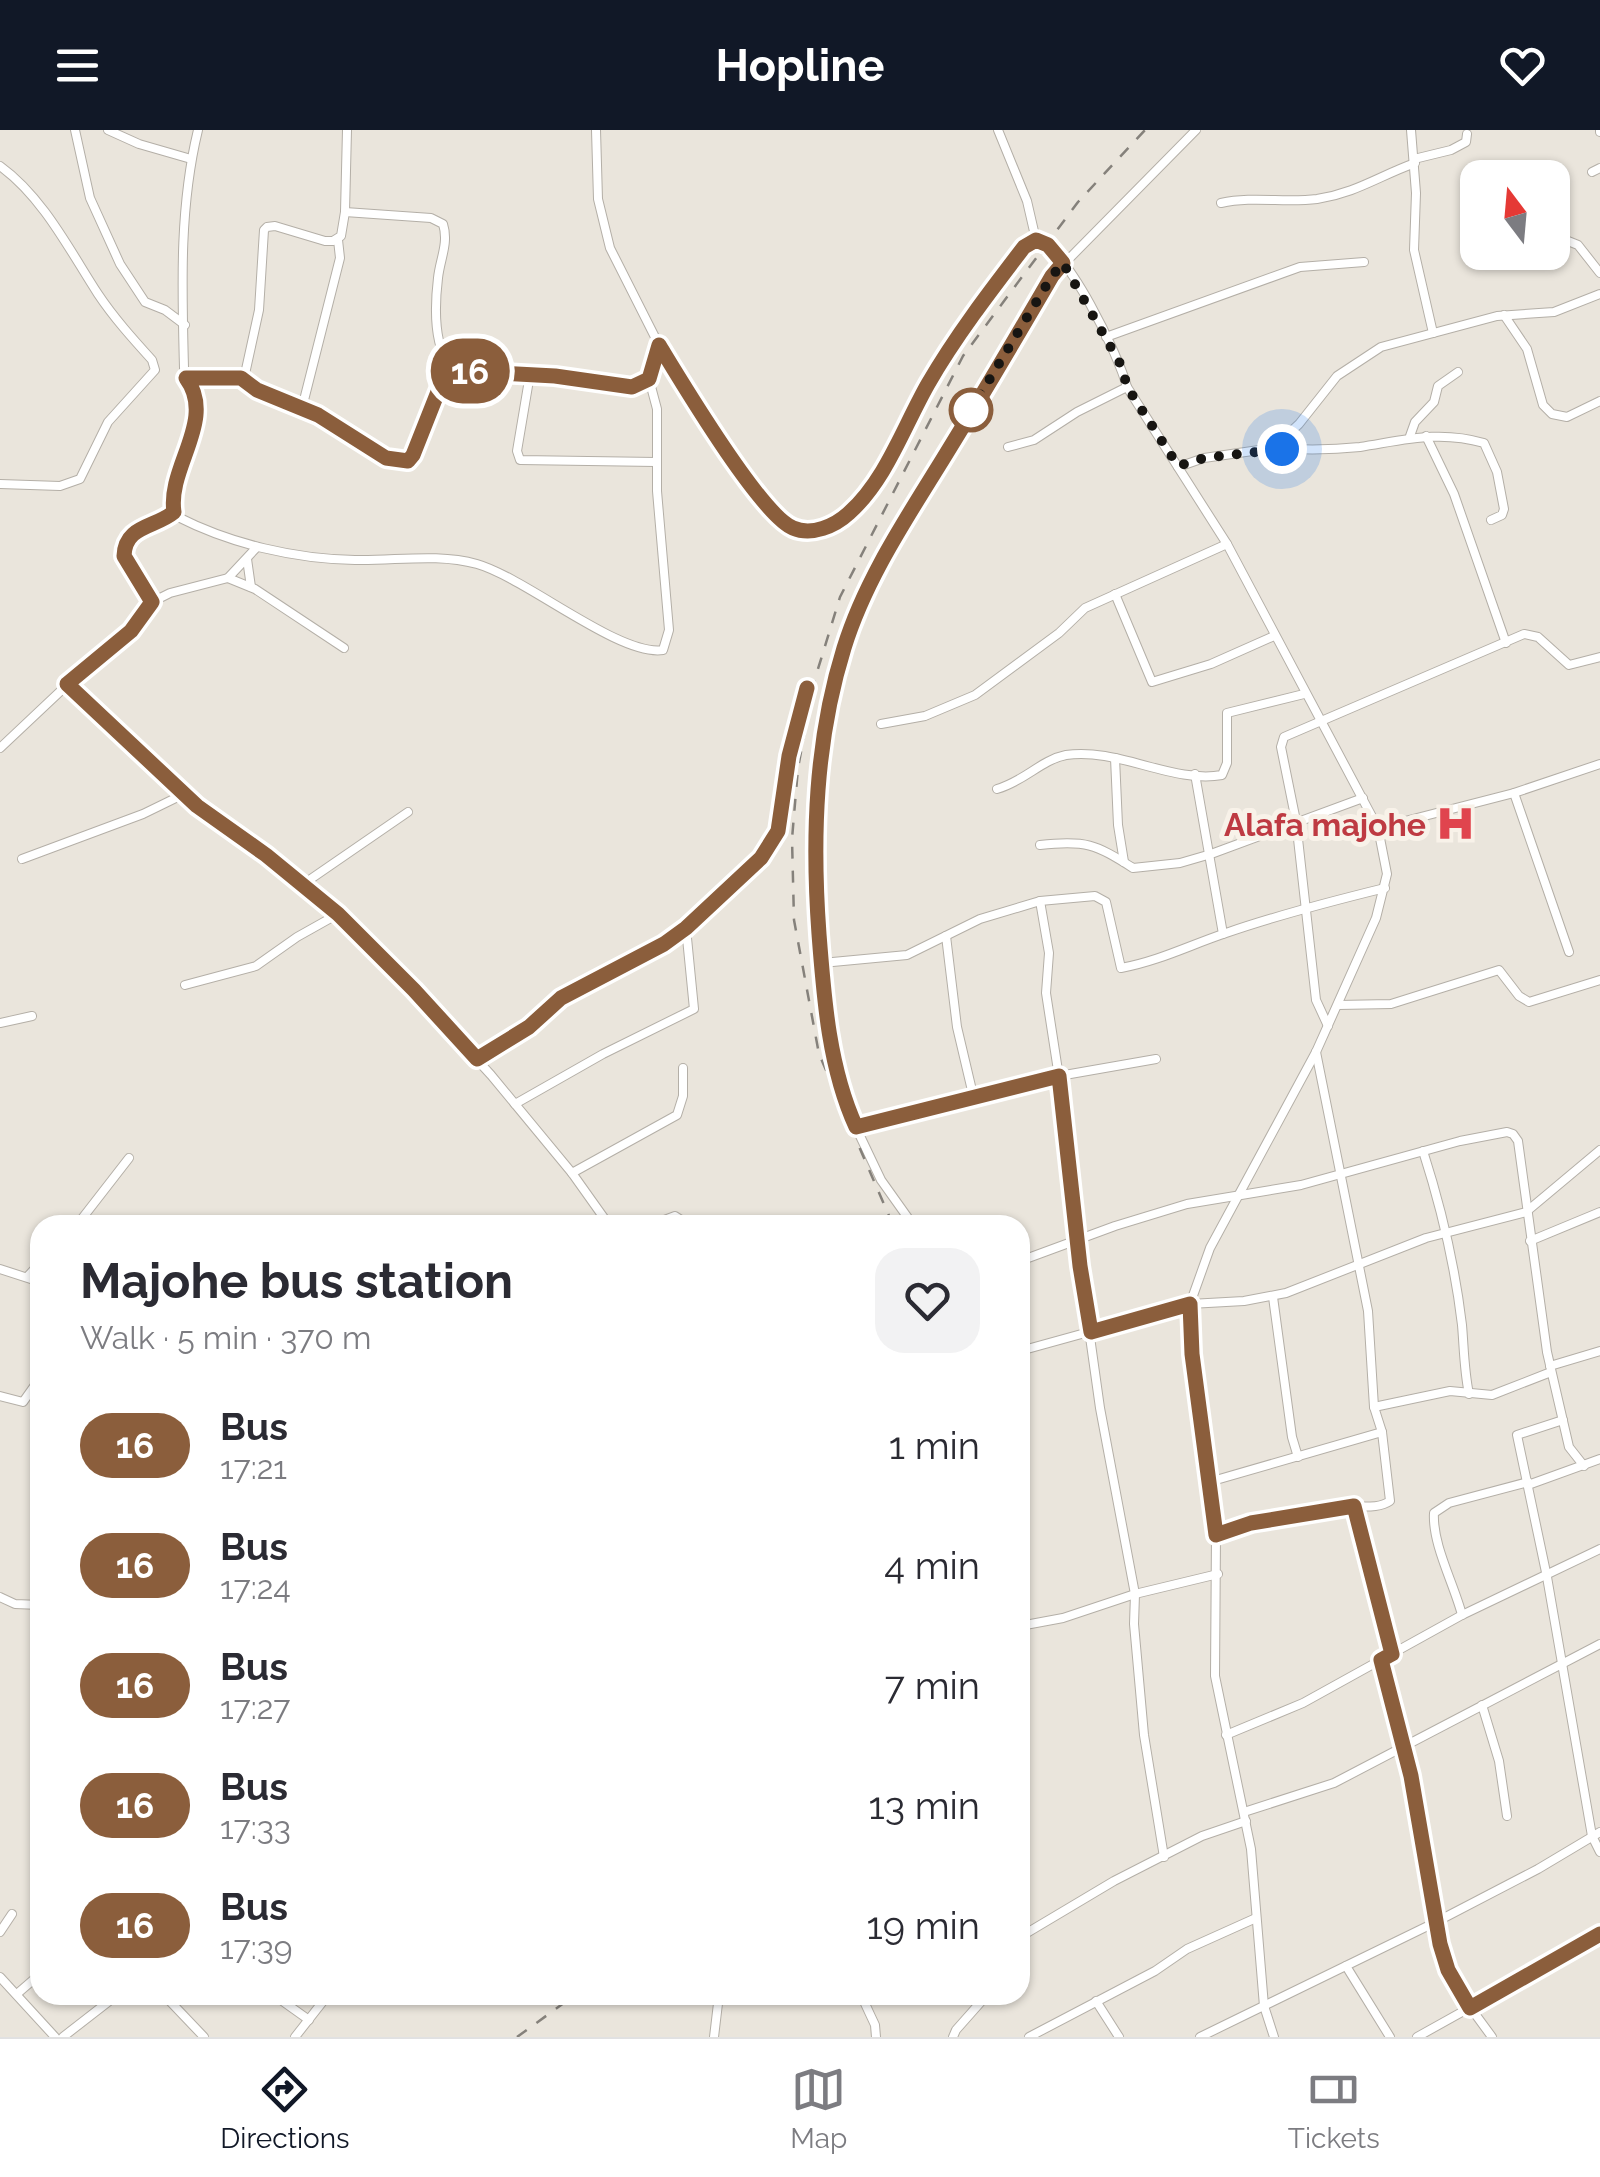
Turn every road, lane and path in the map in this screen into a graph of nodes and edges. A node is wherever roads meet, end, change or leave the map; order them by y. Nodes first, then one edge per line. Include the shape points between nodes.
1 (76, 130) edge
2 (108, 130) edge
3 (198, 130) edge
4 (346, 130) edge
5 (596, 130) edge
6 (998, 130) edge
7 (1196, 130) edge
8 (1411, 130) edge
9 (1467, 134) dead end
10 (191, 159) junction
11 (1414, 161) junction
12 (0, 166) edge
13 (1221, 203) dead end
14 (345, 212) junction
15 (338, 240) junction
16 (1036, 240) junction
17 (1570, 242) edge
18 (1364, 262) dead end
19 (1063, 263) junction
20 (1600, 272) edge
21 (1600, 294) edge
22 (1504, 315) junction
23 (185, 325) junction
24 (1433, 333) junction
25 (1106, 337) junction
26 (659, 345) junction
27 (449, 364) junction
28 (1458, 372) dead end
29 (530, 374) junction
30 (186, 378) junction
31 (241, 378) junction
32 (649, 379) junction
33 (1127, 387) junction
34 (1600, 401) edge
35 (302, 408) junction
36 (1410, 436) junction
37 (1426, 436) junction
38 (1008, 448) dead end
39 (1273, 448) junction
40 (656, 462) junction
41 (1178, 466) junction
42 (0, 484) edge
43 (174, 512) junction
44 (1491, 520) dead end
45 (1226, 544) junction
46 (256, 547) junction
47 (247, 559) junction
48 (228, 578) junction
49 (251, 587) junction
50 (1114, 594) junction
51 (152, 602) junction
52 (1274, 636) junction
53 (1506, 643) junction
54 (344, 648) dead end
55 (1600, 656) edge
56 (67, 684) junction
57 (807, 688) dead end
58 (1304, 694) junction
59 (881, 724) dead end
60 (1321, 724) junction
61 (0, 748) edge
62 (1114, 758) junction
63 (1600, 764) edge
64 (1195, 774) junction
65 (996, 789) dead end
66 (1514, 793) junction
67 (184, 794) junction
68 (1363, 798) junction
69 (408, 812) dead end
70 (1296, 821) junction
71 (1378, 828) junction
72 (1040, 845) dead end
73 (1210, 854) junction
74 (22, 859) dead end
75 (1124, 862) junction
76 (302, 885) junction
77 (1385, 888) junction
78 (1040, 901) junction
79 (1307, 908) junction
80 (338, 914) junction
81 (686, 928) junction
82 (1223, 934) junction
83 (946, 936) junction
84 (1568, 952) dead end
85 (822, 963) junction
86 (1600, 980) edge
87 (185, 986) dead end
88 (1338, 1005) junction
89 (32, 1016) dead end
90 (0, 1022) edge
91 (1328, 1026) junction
92 (1316, 1052) junction
93 (477, 1059) junction
94 (1156, 1059) dead end
95 (683, 1068) dead end
96 (1059, 1076) junction
97 (974, 1099) junction
98 (515, 1104) junction
99 (856, 1127) junction
100 (1600, 1150) edge
101 (1422, 1151) junction
102 (129, 1158) dead end
103 (572, 1173) junction
104 (1341, 1174) junction
105 (1238, 1196) junction
106 (1526, 1212) junction
107 (1600, 1212) edge
108 (85, 1215) edge
109 (601, 1215) edge
110 (906, 1215) edge
111 (1445, 1233) junction
112 (1077, 1240) junction
113 (1530, 1241) junction
114 (1030, 1258) edge
115 (1358, 1264) junction
116 (0, 1270) edge
117 (28, 1276) edge
118 (1273, 1297) junction
119 (1190, 1304) junction
120 (1091, 1332) junction
121 (1030, 1348) edge
122 (1600, 1351) edge
123 (1551, 1369) junction
124 (30, 1392) edge
125 (1469, 1394) junction
126 (0, 1396) edge
127 (1374, 1406) junction
128 (1563, 1420) junction
129 (1382, 1432) junction
130 (1298, 1457) junction
131 (1600, 1459) edge
132 (1584, 1466) junction
133 (1209, 1482) junction
134 (1528, 1484) junction
135 (1354, 1506) junction
136 (1216, 1535) junction
137 (1600, 1550) edge
138 (1218, 1574) junction
139 (1547, 1577) junction
140 (1135, 1594) junction
141 (0, 1597) edge
142 (30, 1605) edge
143 (1462, 1616) junction
144 (1030, 1624) edge
145 (1600, 1644) edge
146 (1392, 1654) junction
147 (1381, 1660) junction
148 (1560, 1668) junction
149 (1482, 1704) junction
150 (1226, 1736) junction
151 (1403, 1746) junction
152 (1245, 1816) junction
153 (1507, 1816) dead end
154 (1596, 1834) edge
155 (1600, 1852) edge
156 (1164, 1857) junction
157 (12, 1914) dead end
158 (1256, 1918) junction
159 (1436, 1922) junction
160 (1030, 1931) edge
161 (0, 1932) edge
162 (1600, 1934) edge
163 (1346, 1966) junction
164 (0, 1977) edge
165 (30, 1983) edge
166 (18, 1994) junction
167 (1096, 2001) junction
168 (104, 2005) edge
169 (174, 2005) edge
170 (288, 2005) edge
171 (320, 2005) edge
172 (718, 2005) edge
173 (865, 2005) edge
174 (978, 2005) edge
175 (1264, 2006) junction
176 (1470, 2008) junction
177 (309, 2020) junction
178 (54, 2037) edge
179 (64, 2037) edge
180 (204, 2037) edge
181 (295, 2037) edge
182 (714, 2037) edge
183 (876, 2037) edge
184 (954, 2037) edge
185 (1029, 2037) edge
186 (1119, 2037) edge
187 (1200, 2037) edge
188 (1274, 2037) edge
189 (1390, 2037) edge
190 (1417, 2037) edge
191 (1492, 2037) edge

1 - 23 street via 90,198 120,264 145,302
2 - 10 street
3 - 10 street
4 - 14 street
5 - 26 street via 606,236
6 - 16 street
7 - 19 street
8 - 11 street
9 - 11 street via 1462,145
10 - 23 street via 182,221
11 - 13 street via 1341,194
11 - 24 street via 1414,250
12 - 42 street via 64,238 156,370 108,422 80,480
14 - 15 street
14 - 27 street via 443,224 438,324
15 - 31 street via 275,226 264,230 259,310
15 - 35 street via 340,258
16 - 19 street
16 - 26 street via 1024,247 954,343 871,488 850,513 821,529 794,528 764,501
17 - 20 street
18 - 25 street via 1300,267
19 - 25 street
19 - 85 street via 905,521 844,646 823,736 816,812
21 - 22 street via 1554,312
22 - 24 street
22 - 34 street via 1528,349 1548,411 1567,416
23 - 30 street
24 - 39 street via 1382,347 1348,366
25 - 33 street
26 - 32 street
27 - 29 street
27 - 35 street via 408,461 386,458
28 - 36 street via 1438,386
29 - 32 street via 632,387
29 - 40 street via 520,460
30 - 31 street
30 - 43 street via 198,409
31 - 35 street
32 - 40 street via 657,410
33 - 38 street
33 - 41 street
36 - 37 street
36 - 39 street via 1358,447
37 - 44 street via 1488,448 1504,509
37 - 53 street via 1454,494
39 - 41 street
40 - 46 street via 668,630 658,651 617,637 477,564 340,559
41 - 45 street
43 - 46 street
43 - 51 street via 138,530 124,548
45 - 50 street
45 - 52 street
46 - 47 street
47 - 48 street
47 - 49 street
48 - 49 street
48 - 51 street
49 - 54 street
50 - 52 street via 1152,682
50 - 59 street via 1085,608 974,695 925,716
51 - 56 street via 131,631
52 - 58 street
53 - 55 street via 1531,633 1569,665
53 - 60 street
56 - 61 street
56 - 67 street
57 - 81 street via 776,838
58 - 60 street
58 - 64 street via 1229,712 1226,771
60 - 68 street
60 - 70 street via 1282,741
62 - 64 street
62 - 65 street via 1066,755
62 - 75 street
63 - 66 street
64 - 73 street
66 - 71 street
66 - 84 street
67 - 74 street
67 - 76 street
68 - 70 street
68 - 71 street
69 - 76 street
70 - 73 street
70 - 79 street
71 - 77 street
72 - 75 street via 1087,844
73 - 75 street via 1138,868
73 - 82 street
76 - 80 street
77 - 79 street
77 - 88 street
78 - 82 street via 1102,898 1121,968
78 - 83 street
78 - 96 street
79 - 82 street
79 - 91 street via 1316,1000
80 - 87 street via 256,966
80 - 93 street
81 - 93 street via 561,998
81 - 98 street via 694,1009
83 - 85 street via 907,955
83 - 97 street
85 - 99 street via 842,1096
86 - 88 street via 1529,1002 1499,970 1392,1004
88 - 91 street
89 - 90 street
91 - 92 street
92 - 104 street
92 - 105 street
93 - 98 street
94 - 96 street
95 - 103 street via 677,1115
96 - 97 street
96 - 112 street
97 - 99 street
98 - 103 street
99 - 110 street
100 - 106 street
101 - 104 street
101 - 106 street via 1513,1134
101 - 111 street
102 - 108 street
103 - 109 street
104 - 105 street
104 - 115 street
105 - 112 street via 1188,1204
105 - 119 street
106 - 111 street
106 - 113 street
107 - 113 street
111 - 115 street
111 - 125 street
112 - 114 street
112 - 120 street
113 - 123 street
115 - 118 street
115 - 127 street
116 - 117 street
118 - 119 street
118 - 130 street
119 - 120 street
119 - 133 street
120 - 121 street
120 - 140 street
122 - 123 street
123 - 125 street via 1492,1394
123 - 128 street
124 - 126 street via 23,1402
125 - 127 street via 1439,1392
127 - 129 street
128 - 132 street via 1568,1447
128 - 134 street via 1517,1434
129 - 130 street
129 - 135 street via 1390,1501
130 - 133 street
131 - 132 street
132 - 134 street
133 - 136 street
134 - 139 street
134 - 143 street via 1449,1503 1434,1513
135 - 136 street
135 - 146 street
136 - 138 street
137 - 139 street
138 - 140 street
138 - 150 street via 1216,1676
139 - 143 street
139 - 148 street
140 - 144 street
140 - 156 street via 1144,1735
141 - 142 street
143 - 146 street
145 - 148 street
146 - 147 street
147 - 150 street
147 - 151 street
148 - 149 street
148 - 154 street
149 - 151 street
149 - 153 street
150 - 152 street
151 - 152 street
151 - 159 street
152 - 156 street
152 - 158 street
154 - 155 street
154 - 159 street
156 - 160 street
157 - 161 street
158 - 167 street
158 - 175 street
159 - 163 street
159 - 176 street via 1443,1957
162 - 176 street
163 - 175 street
163 - 189 street
164 - 166 street
165 - 166 street
166 - 178 street
167 - 185 street
167 - 186 street
168 - 179 street
169 - 180 street
170 - 177 street
171 - 177 street
172 - 182 street
173 - 183 street
174 - 184 street
175 - 187 street
175 - 188 street
176 - 190 street
176 - 191 street
177 - 181 street

